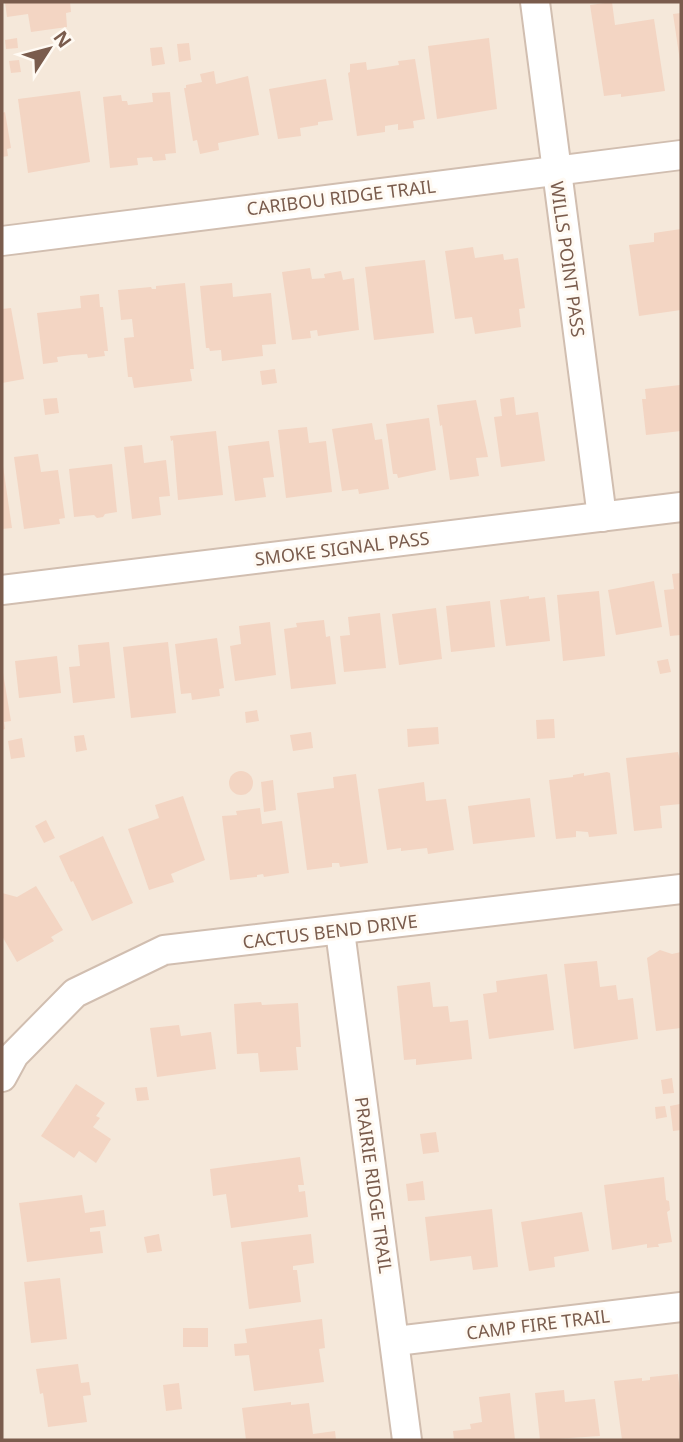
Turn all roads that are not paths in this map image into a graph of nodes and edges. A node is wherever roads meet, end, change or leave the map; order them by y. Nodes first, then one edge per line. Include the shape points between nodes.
1 (535, 2) edge
2 (681, 155) edge
3 (556, 170) junction
4 (2, 241) edge
5 (681, 507) edge
6 (602, 517) junction
7 (2, 590) edge
8 (681, 889) edge
9 (340, 931) junction
10 (6, 1059) edge
11 (681, 1307) edge
12 (396, 1341) junction
13 (407, 1440) edge

1 - 3 street, WILLS POINT PASS
2 - 3 street, CARIBOU RIDGE TRAIL
3 - 4 street, CARIBOU RIDGE TRAIL
3 - 6 street, WILLS POINT PASS
5 - 6 street, SMOKE SIGNAL PASS
6 - 7 street, SMOKE SIGNAL PASS
8 - 9 street, CACTUS BEND DRIVE
9 - 10 street, CACTUS BEND DRIVE via 164,950 75,993
9 - 12 street, PRAIRIE RIDGE TRAIL
11 - 12 street, CAMP FIRE TRAIL
12 - 13 street, PRAIRIE RIDGE TRAIL

